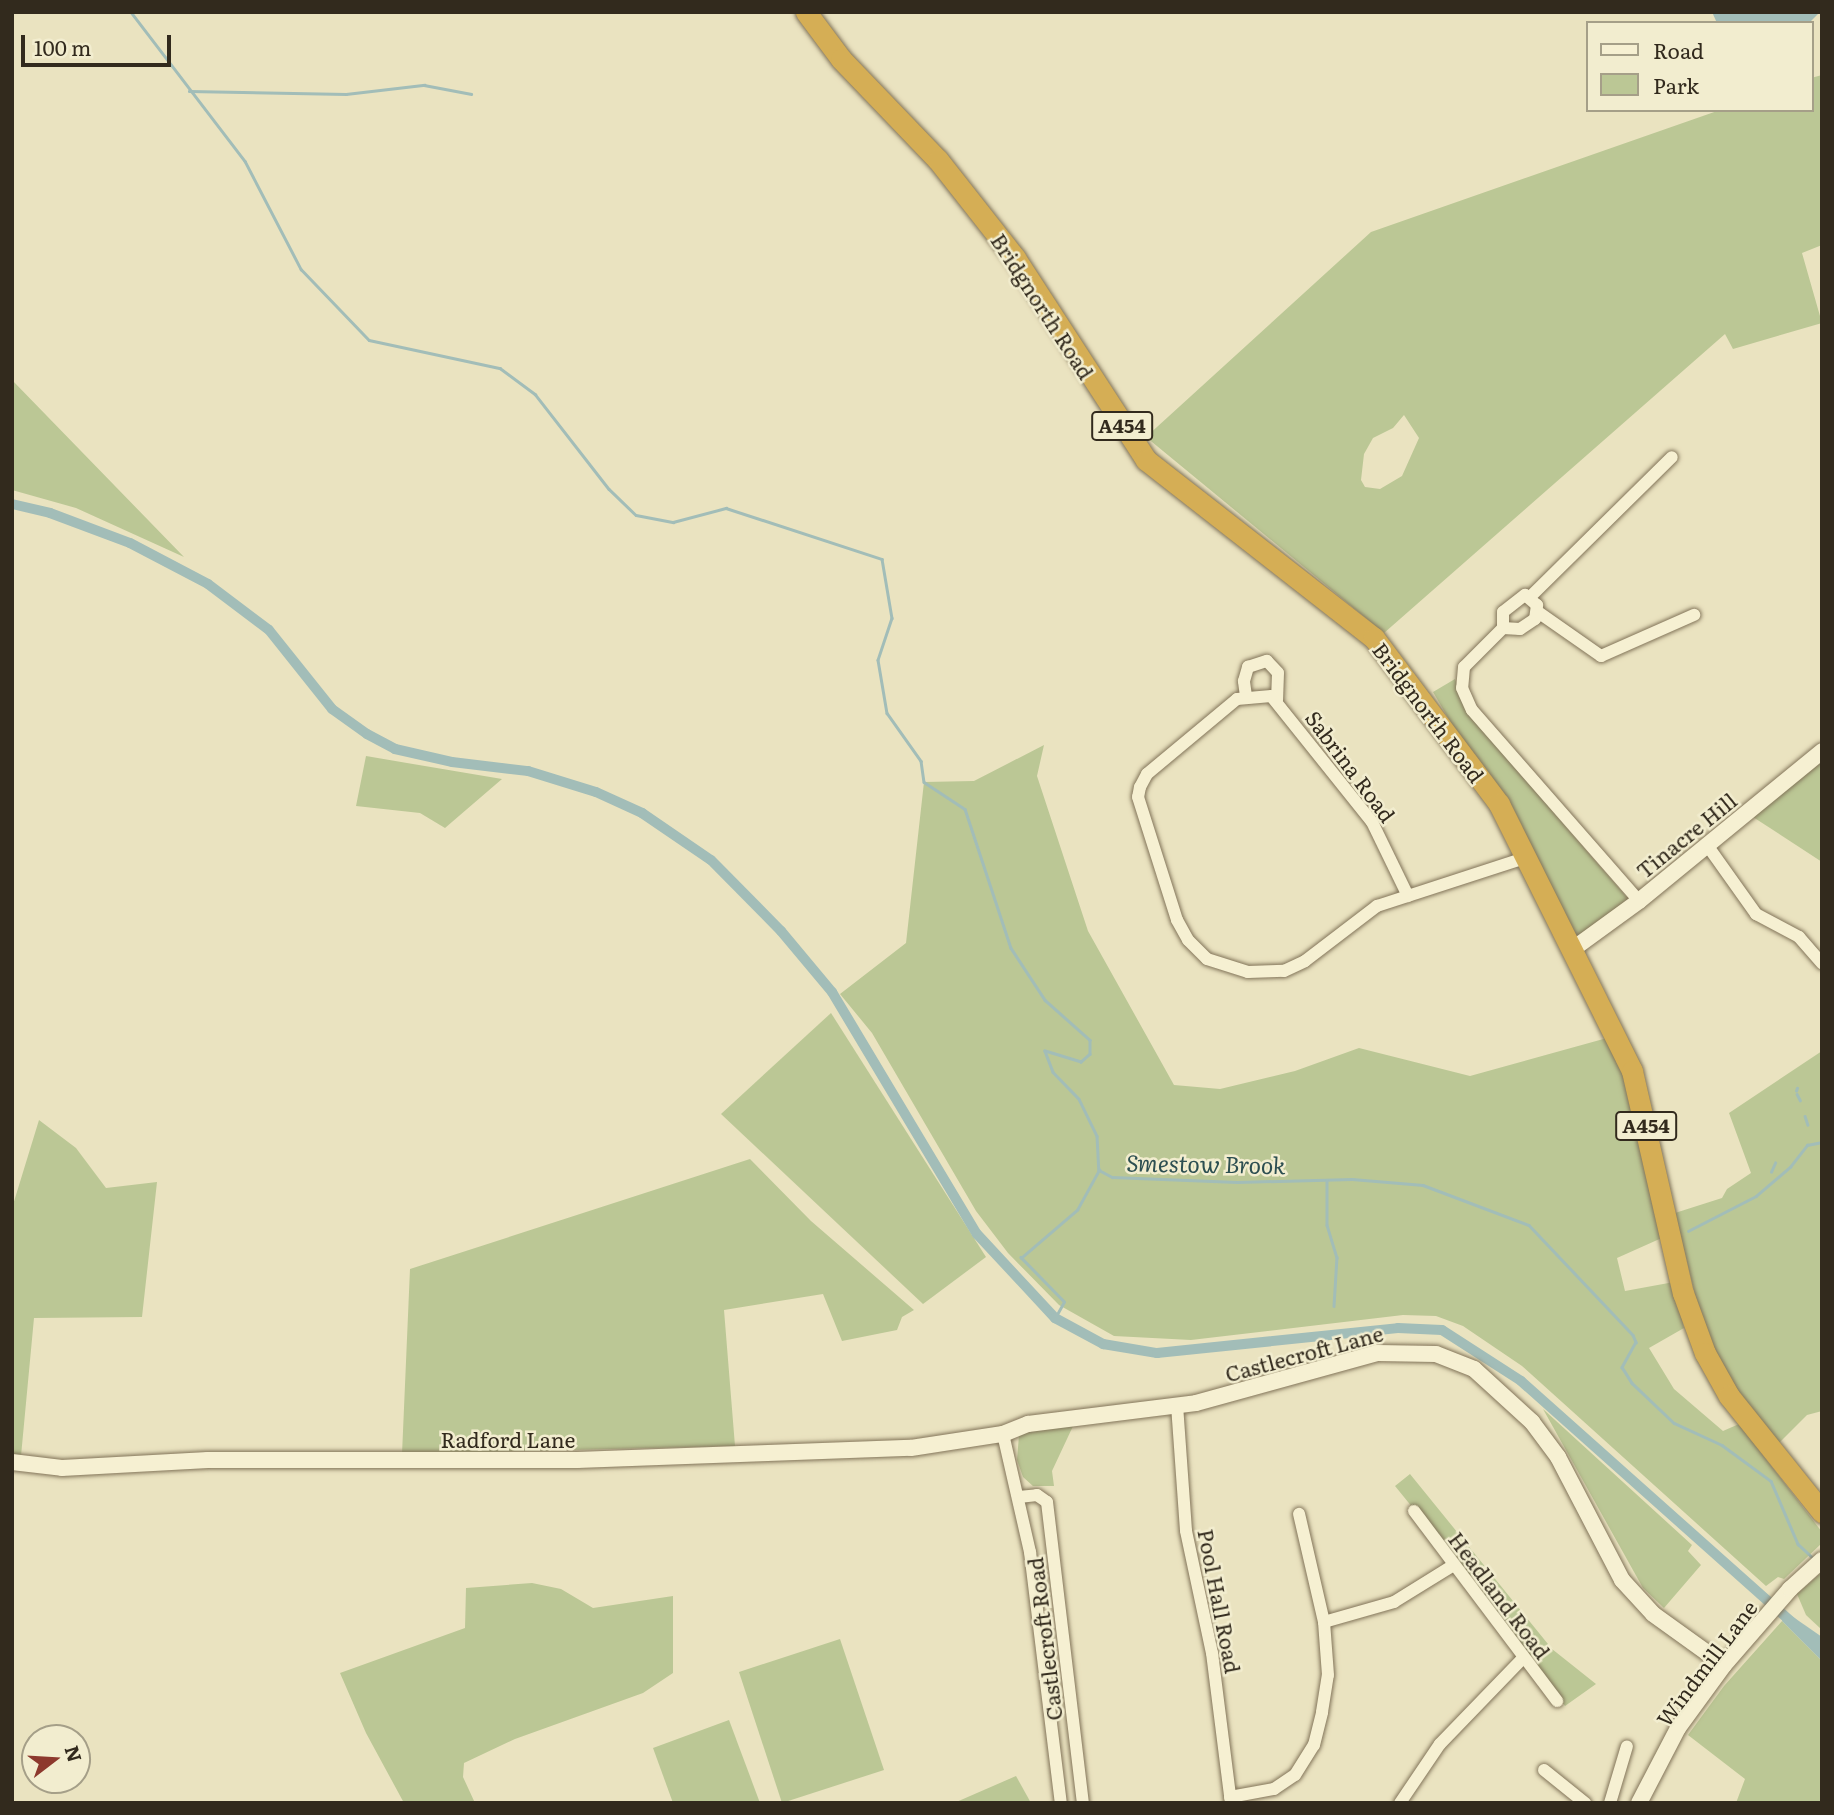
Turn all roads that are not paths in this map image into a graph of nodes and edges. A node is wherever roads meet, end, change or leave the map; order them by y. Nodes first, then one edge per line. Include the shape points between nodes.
1 (806, 12) edge
2 (1672, 457) dead end
3 (1530, 597) junction
4 (1538, 612) junction
5 (1694, 615) dead end
6 (1503, 628) junction
7 (1246, 696) junction
8 (1277, 700) junction
9 (1822, 751) edge
10 (1707, 845) junction
11 (1528, 857) junction
12 (1408, 896) junction
13 (1639, 901) junction
14 (1573, 948) junction
15 (1822, 963) edge
16 (1177, 1405) junction
17 (1003, 1434) junction
18 (12, 1462) edge
19 (1019, 1497) junction
20 (1413, 1511) dead end
21 (1822, 1512) edge
22 (1299, 1514) dead end
23 (1817, 1564) edge
24 (1454, 1565) junction
25 (1324, 1622) junction
26 (1522, 1658) junction
27 (1724, 1665) junction
28 (1557, 1701) dead end
29 (1627, 1746) dead end
30 (1544, 1770) dead end
31 (1231, 1800) edge
32 (1062, 1803) edge
33 (1083, 1803) edge
34 (1400, 1803) edge
35 (1585, 1803) edge
36 (1610, 1803) edge
37 (1639, 1803) edge

1 - 11 highway, Bridgnorth Road / A454 via 841,59 938,160 1015,258 1146,460 1374,638 1499,804
2 - 3 street
3 - 4 street
3 - 6 street via 1525,594 1510,603 1503,612
4 - 5 street via 1601,656
4 - 6 street via 1520,629
6 - 13 street via 1464,667 1462,688 1472,710
7 - 8 street, Sabrina Road
7 - 8 street, Sabrina Road via 1248,667 1267,661 1278,673
7 - 12 street via 1147,774 1140,787 1142,810 1177,920 1188,940 1207,959 1228,968 1284,971 1306,961 1367,911
8 - 12 street, Sabrina Road via 1372,822
9 - 10 street, Tinacre Hill
10 - 13 street, Tinacre Hill
10 - 15 street via 1756,914 1799,937
11 - 12 street
11 - 14 highway, Bridgnorth Road / A454
13 - 14 street, Tinacre Hill
14 - 21 highway, Bridgnorth Road / A454 via 1632,1071 1695,1331 1729,1396
16 - 17 street, Castlecroft Lane via 1028,1424
16 - 27 street, Castlecroft Lane via 1377,1353 1436,1353 1474,1369 1532,1422 1559,1457 1622,1580 1635,1596
16 - 31 street, Pool Hall Road via 1186,1531 1212,1653
17 - 18 street, Radford Lane via 911,1448 577,1460 208,1460 62,1468
17 - 19 street, Castlecroft Road
19 - 32 street, Castlecroft Road
19 - 33 street, Castlecroft Road via 1042,1495 1048,1509
20 - 24 street, Headland Road
22 - 25 street
23 - 27 street, Windmill Lane
24 - 25 street via 1394,1602
24 - 26 street, Headland Road
25 - 31 street via 1328,1675 1320,1723 1305,1763 1274,1789
26 - 28 street, Headland Road
26 - 34 street via 1440,1744
27 - 37 street, Windmill Lane via 1678,1728
29 - 36 street
30 - 35 street

